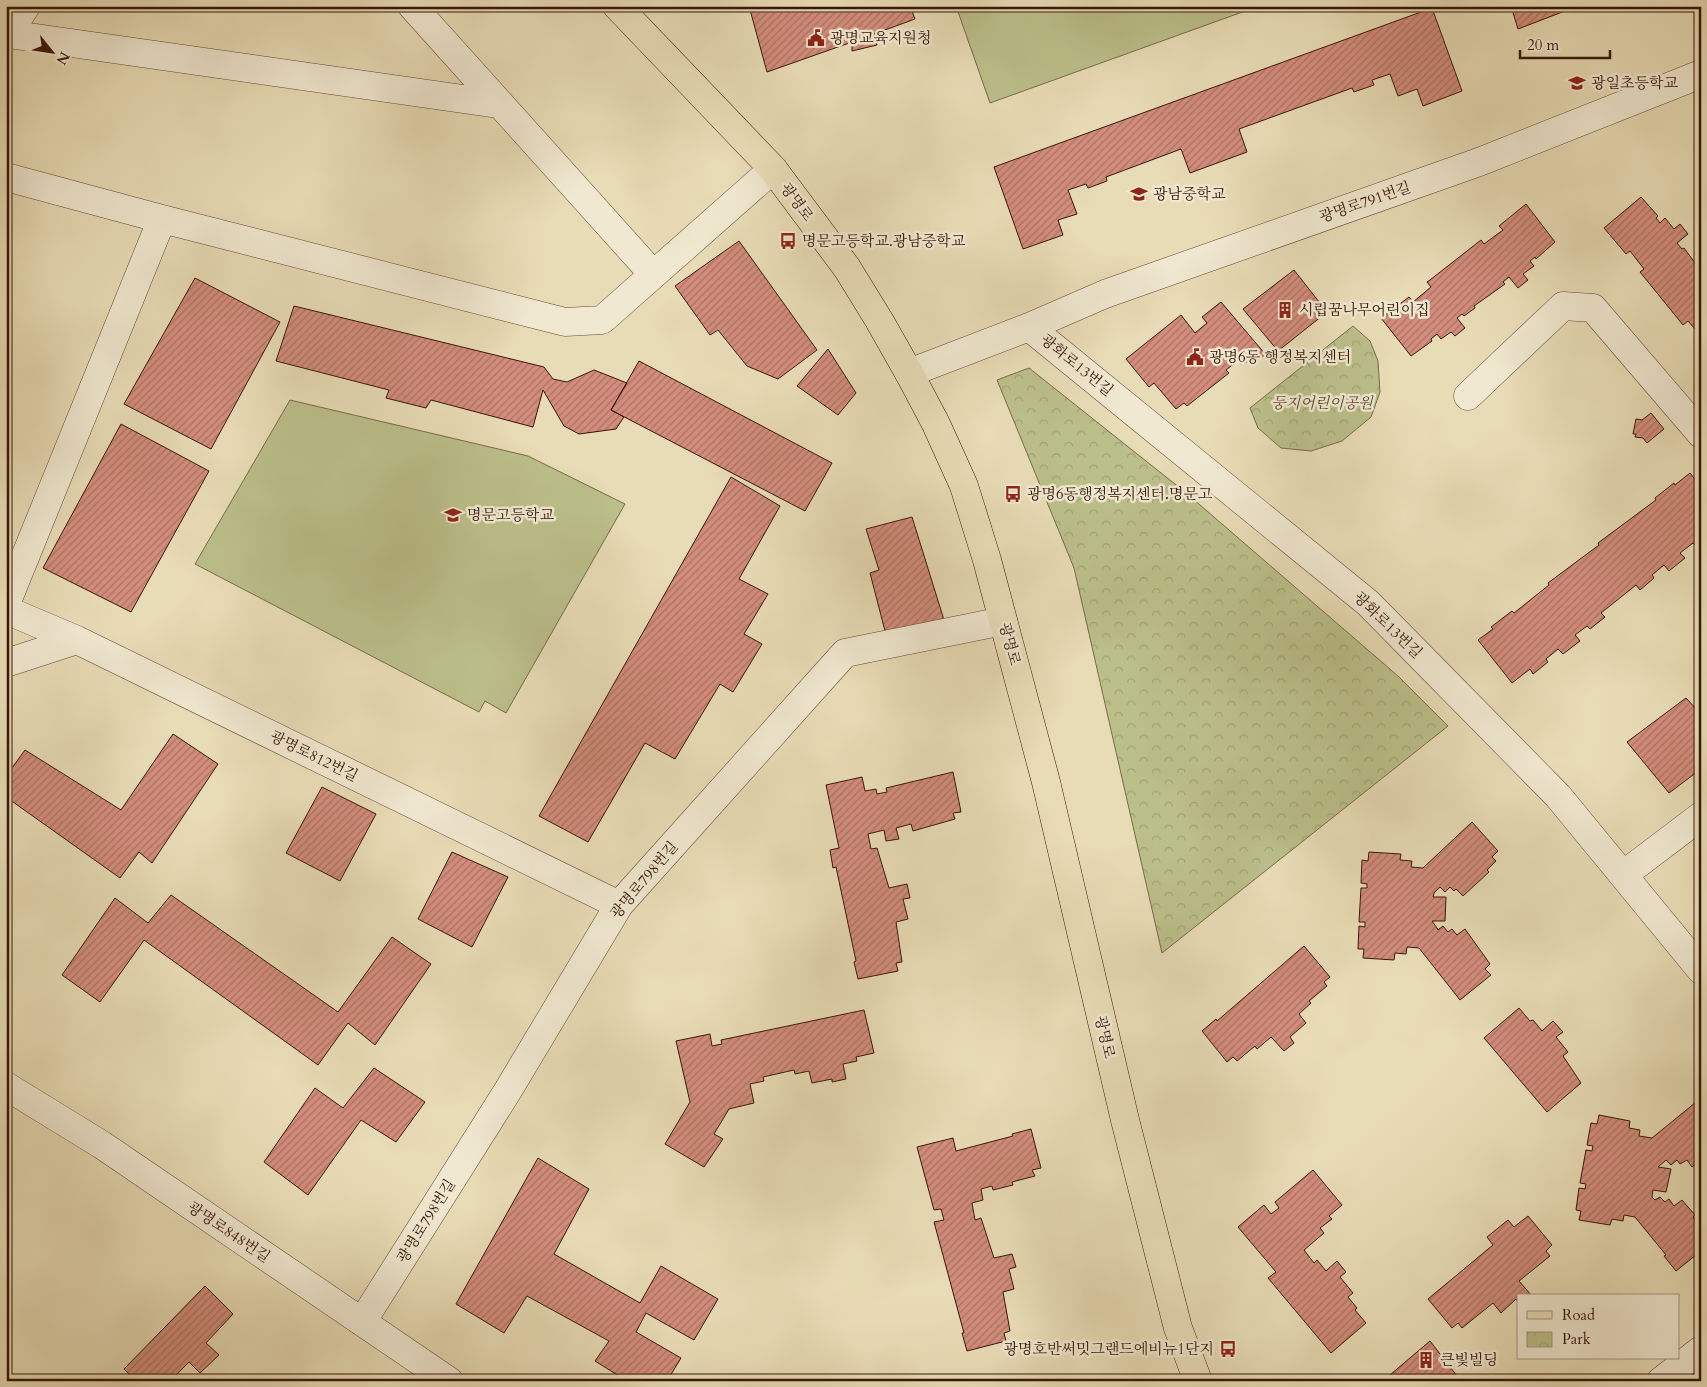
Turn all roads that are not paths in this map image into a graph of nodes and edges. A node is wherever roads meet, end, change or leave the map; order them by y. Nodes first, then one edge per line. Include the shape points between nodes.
1 (26, 6) edge
2 (412, 6) edge
3 (617, 6) edge
4 (7, 37) edge
5 (1701, 74) edge
6 (498, 104) junction
7 (773, 170) junction
8 (6, 177) edge
9 (162, 219) junction
10 (653, 274) junction
11 (1029, 327) junction
12 (909, 373) junction
13 (1468, 396) dead end
14 (1701, 434) edge
15 (6, 604) edge
16 (6, 610) edge
17 (1004, 621) junction
18 (77, 640) junction
19 (6, 664) edge
20 (1701, 816) edge
21 (1623, 875) junction
22 (619, 905) junction
23 (1701, 970) edge
24 (6, 1086) edge
25 (362, 1322) junction
26 (1701, 1350) edge
27 (450, 1381) edge
28 (1198, 1381) edge
29 (1661, 1381) edge

1 - 4 street
2 - 6 street
3 - 7 main road, 광명로
4 - 6 street
5 - 11 street, 광명로791번길 via 1479,162 1105,294
6 - 10 street
7 - 10 street
7 - 12 main road, 광명로 via 846,268
8 - 9 street
9 - 10 street via 565,322 602,320
9 - 15 street
11 - 12 street, 광명로791번길
11 - 21 street, 광화로13번길 via 1368,603 1558,796
12 - 17 main road, 광명로 via 964,486
13 - 14 street via 1563,306 1593,308
16 - 18 street, 광명로812번길
17 - 22 street, 광명로798번길 via 845,653
17 - 28 main road, 광명로 via 1175,1319
18 - 19 street
18 - 22 street, 광명로812번길
20 - 21 street
21 - 23 street, 광화로13번길
22 - 25 street, 광명로798번길 via 507,1092
24 - 25 street, 광명로848번길 via 102,1145
25 - 27 street, 광명로848번길
26 - 29 street

